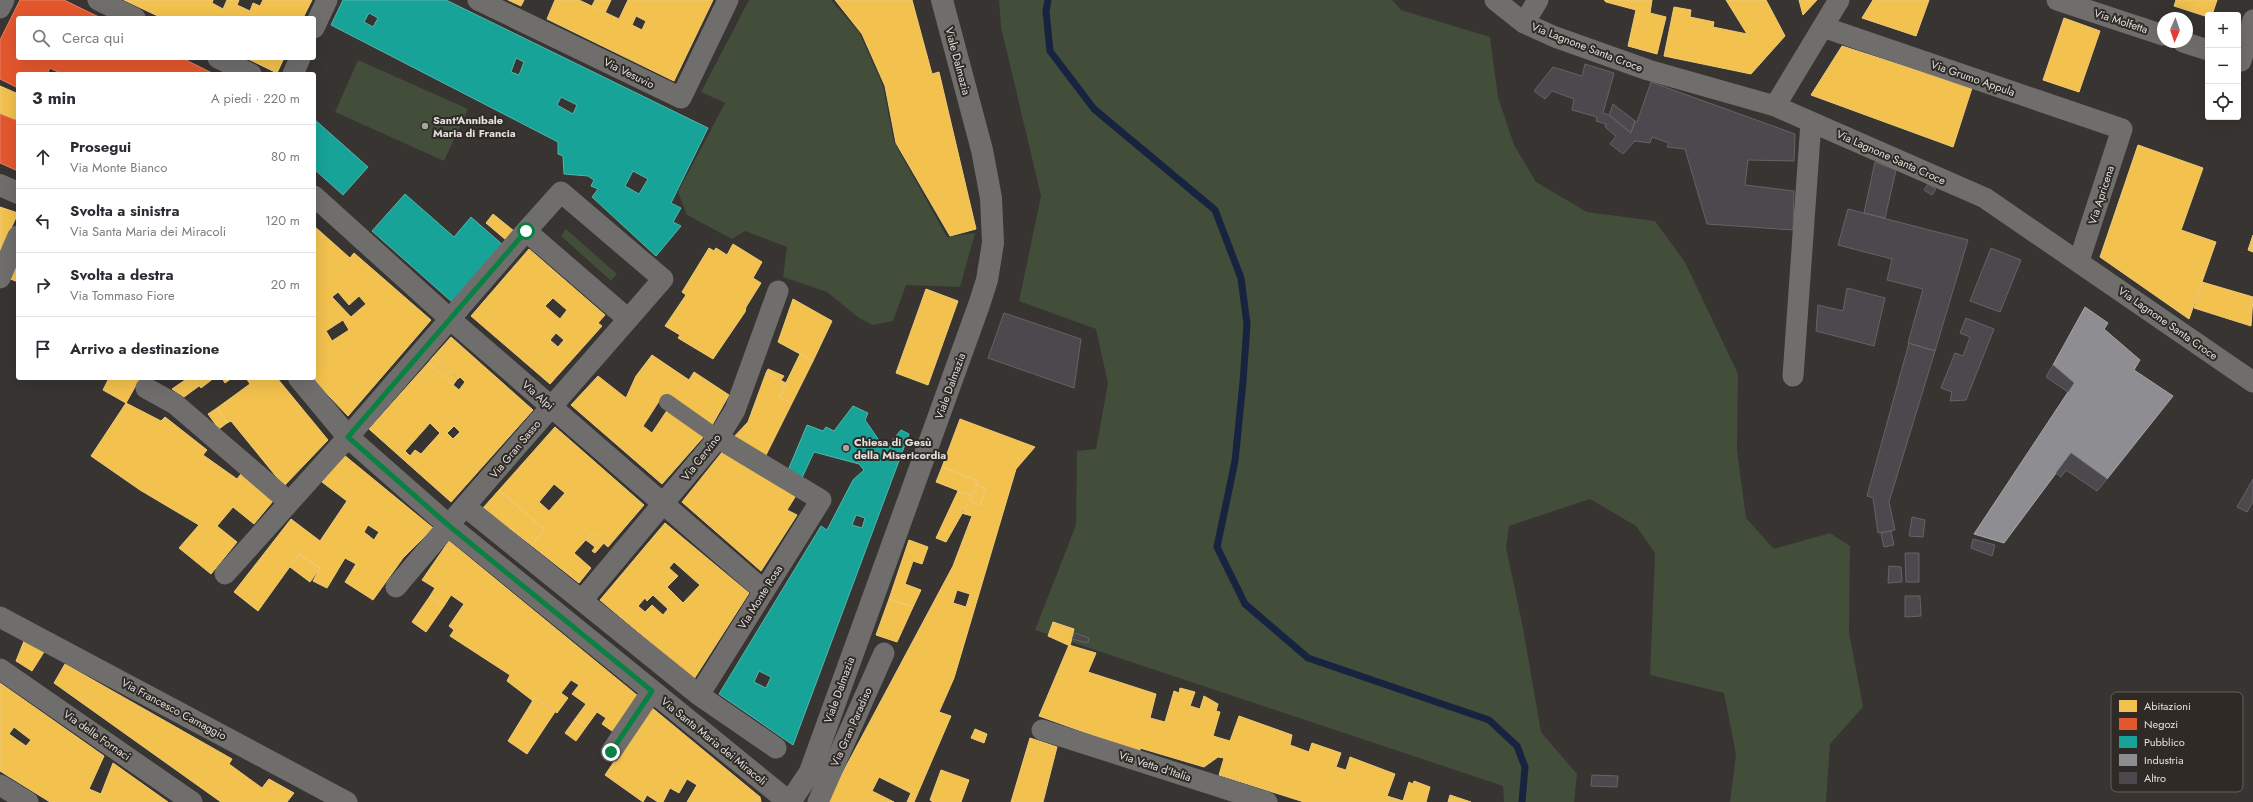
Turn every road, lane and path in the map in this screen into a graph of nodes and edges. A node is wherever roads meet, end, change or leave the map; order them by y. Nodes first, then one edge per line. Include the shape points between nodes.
1 (4, 0) edge
2 (98, 0) edge
3 (327, 0) edge
4 (478, 0) edge
5 (728, 0) edge
6 (942, 0) edge
7 (1495, 0) edge
8 (1538, 0) edge
9 (1839, 0) edge
10 (2057, 0) edge
11 (0, 8) edge
12 (131, 16) edge
13 (2253, 20) edge
14 (1524, 23) junction
15 (316, 24) edge
16 (1823, 27) junction
17 (2157, 33) edge
18 (2193, 45) edge
19 (2205, 49) edge
20 (222, 60) edge
21 (299, 60) edge
22 (2244, 62) edge
23 (247, 72) edge
24 (294, 72) edge
25 (1776, 106) junction
26 (1811, 122) junction
27 (2122, 129) joint
28 (0, 185) edge
29 (16, 192) edge
30 (316, 198) edge
31 (526, 231) junction
32 (16, 241) edge
33 (2080, 261) junction
34 (0, 278) edge
35 (778, 291) dead end
36 (628, 319) junction
37 (450, 320) junction
38 (1792, 376) dead end
39 (2252, 378) edge
40 (301, 380) edge
41 (146, 388) dead end
42 (667, 402) dead end
43 (551, 406) junction
44 (348, 437) junction
45 (718, 438) junction
46 (289, 502) junction
47 (664, 504) junction
48 (466, 507) junction
49 (448, 525) junction
50 (225, 574) dead end
51 (396, 587) dead end
52 (764, 590) junction
53 (583, 599) junction
54 (0, 617) edge
55 (884, 653) dead end
56 (0, 669) edge
57 (652, 691) junction
58 (699, 695) junction
59 (1042, 730) dead end
60 (776, 748) dead end
61 (611, 752) dead end
62 (0, 785) edge
63 (28, 802) edge
64 (192, 802) edge
65 (348, 802) edge
66 (789, 802) edge
67 (818, 802) edge
68 (1267, 802) edge

1 - 11 street
2 - 12 street
3 - 15 street
4 - 5 street, Via Vesuvio via 680,98
6 - 66 main road, Viale Dalmazia via 982,150 991,198 993,243 987,280 810,772
7 - 14 street, Via Lagnone Santa Croce
8 - 14 street
9 - 16 street
10 - 17 street, Via Molfetta
13 - 22 street
14 - 25 street, Via Lagnone Santa Croce via 1555,37 1648,70
16 - 25 street
16 - 27 street, Via Grumo Appula
18 - 19 street
20 - 23 street
21 - 24 street
25 - 26 street, Via Lagnone Santa Croce
26 - 33 street, Via Lagnone Santa Croce via 1985,198
26 - 38 street
27 - 33 street, Via Apricena
28 - 29 main road
30 - 37 street, Via Alpi
31 - 36 street
31 - 36 street, Via Gran Sasso via 561,192 663,279
31 - 37 street
32 - 34 street
33 - 39 street, Via Lagnone Santa Croce
35 - 45 street, Via Cervino via 735,410
36 - 43 street, Via Gran Sasso
37 - 43 street, Via Alpi
37 - 44 street
40 - 44 main road, Via Santa Maria dei Miracoli
41 - 46 street via 176,404
42 - 45 street
43 - 47 street, Via Alpi
43 - 48 street, Via Gran Sasso
44 - 46 street
44 - 49 main road, Via Santa Maria dei Miracoli
45 - 47 street, Via Cervino
45 - 52 street, Via Monte Rosa via 821,500
46 - 50 street
47 - 52 street, Via Alpi
47 - 53 street, Via Cervino
48 - 49 street, Via Gran Sasso
48 - 53 street
49 - 51 street, Via Gran Sasso
49 - 57 main road, Via Santa Maria dei Miracoli
52 - 58 street, Via Monte Rosa
53 - 58 street
54 - 65 street, Via Francesco Camaggio
55 - 67 street, Via Gran Paradiso
56 - 64 street, Via delle Fornaci
57 - 61 street
57 - 66 main road, Via Santa Maria dei Miracoli
58 - 60 street
59 - 68 street, Via Vetta d'Italia
62 - 63 street

